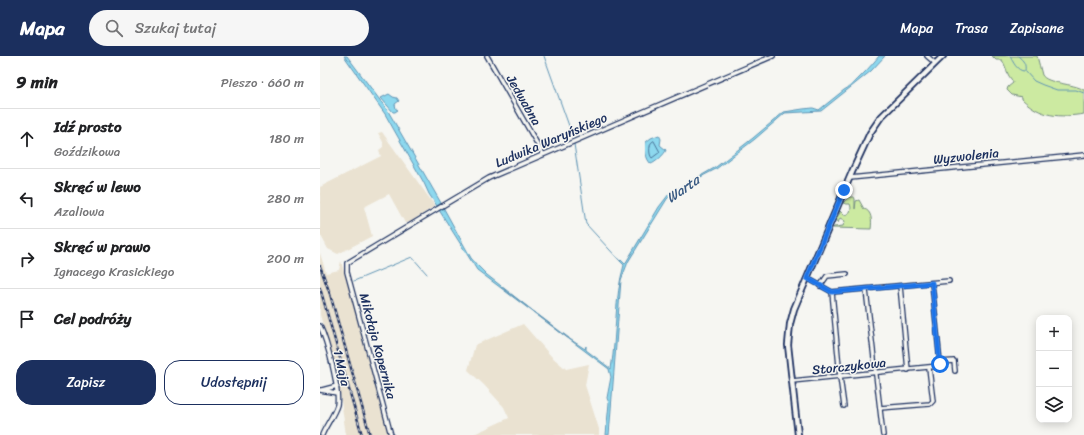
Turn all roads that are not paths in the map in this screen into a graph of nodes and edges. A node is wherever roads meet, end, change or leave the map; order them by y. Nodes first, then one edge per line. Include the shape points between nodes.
1 (487, 56) edge
2 (773, 56) edge
3 (927, 56) edge
4 (943, 56) edge
5 (936, 63) junction
6 (543, 154) junction
7 (1084, 155) edge
8 (850, 178) junction
9 (347, 263) joint
10 (847, 274) dead end
11 (807, 278) junction
12 (950, 281) dead end
13 (932, 283) junction
14 (820, 286) junction
15 (900, 286) junction
16 (866, 290) junction
17 (832, 292) junction
18 (320, 326) edge
19 (940, 362) junction
20 (929, 368) junction
21 (908, 370) junction
22 (955, 371) dead end
23 (875, 373) junction
24 (840, 377) junction
25 (792, 381) junction
26 (337, 386) junction
27 (321, 390) edge
28 (337, 393) junction
29 (844, 406) dead end
30 (880, 408) junction
31 (322, 435) edge
32 (391, 435) edge
33 (798, 435) edge
34 (883, 435) edge

1 - 6 street, Jedwabna
2 - 6 street, Ludwika Waryńskiego
3 - 5 street
4 - 5 street
5 - 8 street via 881,117 866,142
6 - 9 street, Ludwika Waryńskiego via 489,178
7 - 8 street, Wyzwolenia
8 - 11 street
9 - 32 street, Mikołaja Kopernika via 347,272
10 - 14 street via 827,276
11 - 14 street
11 - 25 street via 790,324 788,345
12 - 13 street
13 - 15 street
13 - 19 street
14 - 17 street
15 - 16 street
15 - 21 street
16 - 17 street
16 - 23 street
17 - 24 street
18 - 26 street, 1 Maja
19 - 20 street via 938,366
19 - 22 street via 954,361
20 - 21 street, Storczykowa
20 - 30 street via 932,403
21 - 23 street, Storczykowa
23 - 24 street, Storczykowa
23 - 30 street
24 - 25 street, Storczykowa
24 - 29 street
25 - 33 street
26 - 27 street
26 - 28 street, 1 Maja
27 - 28 street
28 - 31 street, 1 Maja via 336,408
30 - 34 street

